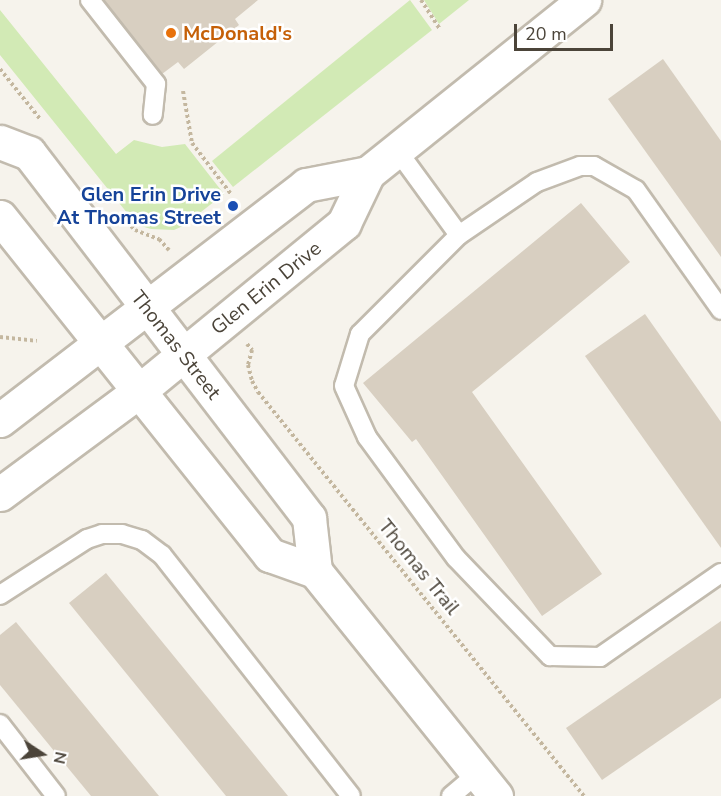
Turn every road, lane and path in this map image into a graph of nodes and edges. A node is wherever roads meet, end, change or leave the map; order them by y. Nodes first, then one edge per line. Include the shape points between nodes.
1 (90, 0) edge
2 (421, 0) edge
3 (584, 0) edge
4 (440, 29) dead end
5 (182, 87) dead end
6 (153, 115) dead end
7 (0, 142) edge
8 (397, 150) junction
9 (368, 173) junction
10 (231, 194) dead end
11 (0, 217) edge
12 (459, 235) junction
13 (147, 307) junction
14 (721, 310) edge
15 (0, 337) edge
16 (37, 341) dead end
17 (101, 342) junction
18 (252, 350) dead end
19 (183, 355) junction
20 (139, 391) junction
21 (0, 420) edge
22 (0, 494) edge
23 (315, 571) junction
24 (721, 573) edge
25 (0, 595) edge
26 (0, 724) edge
27 (487, 785) edge
28 (56, 796) edge
29 (351, 796) edge
30 (451, 796) edge
31 (584, 796) edge

1 - 6 lane via 156,84
2 - 4 path
3 - 8 street, Glen Erin Drive
5 - 10 path via 192,143
7 - 13 street, Thomas Street via 29,153
8 - 9 street, Glen Erin Drive
8 - 12 lane
9 - 13 street, Glen Erin Drive via 306,185
9 - 19 street, Glen Erin Drive via 344,223
11 - 17 street
12 - 14 lane via 537,182 580,166 594,166 636,190
12 - 24 lane via 360,334 344,386 367,437 456,558 550,656 600,657
13 - 17 street, Glen Erin Drive
13 - 19 street, Thomas Street
15 - 16 path
17 - 20 street
17 - 21 street, Glen Erin Drive
18 - 31 path, Thomas Trail via 248,365 258,392
19 - 20 street, Glen Erin Drive
19 - 23 street, Thomas Street via 309,518
20 - 22 street, Glen Erin Drive
20 - 23 street via 270,555
23 - 27 street
25 - 29 lane via 87,539 122,534 142,540 162,555
26 - 28 lane
27 - 30 lane

